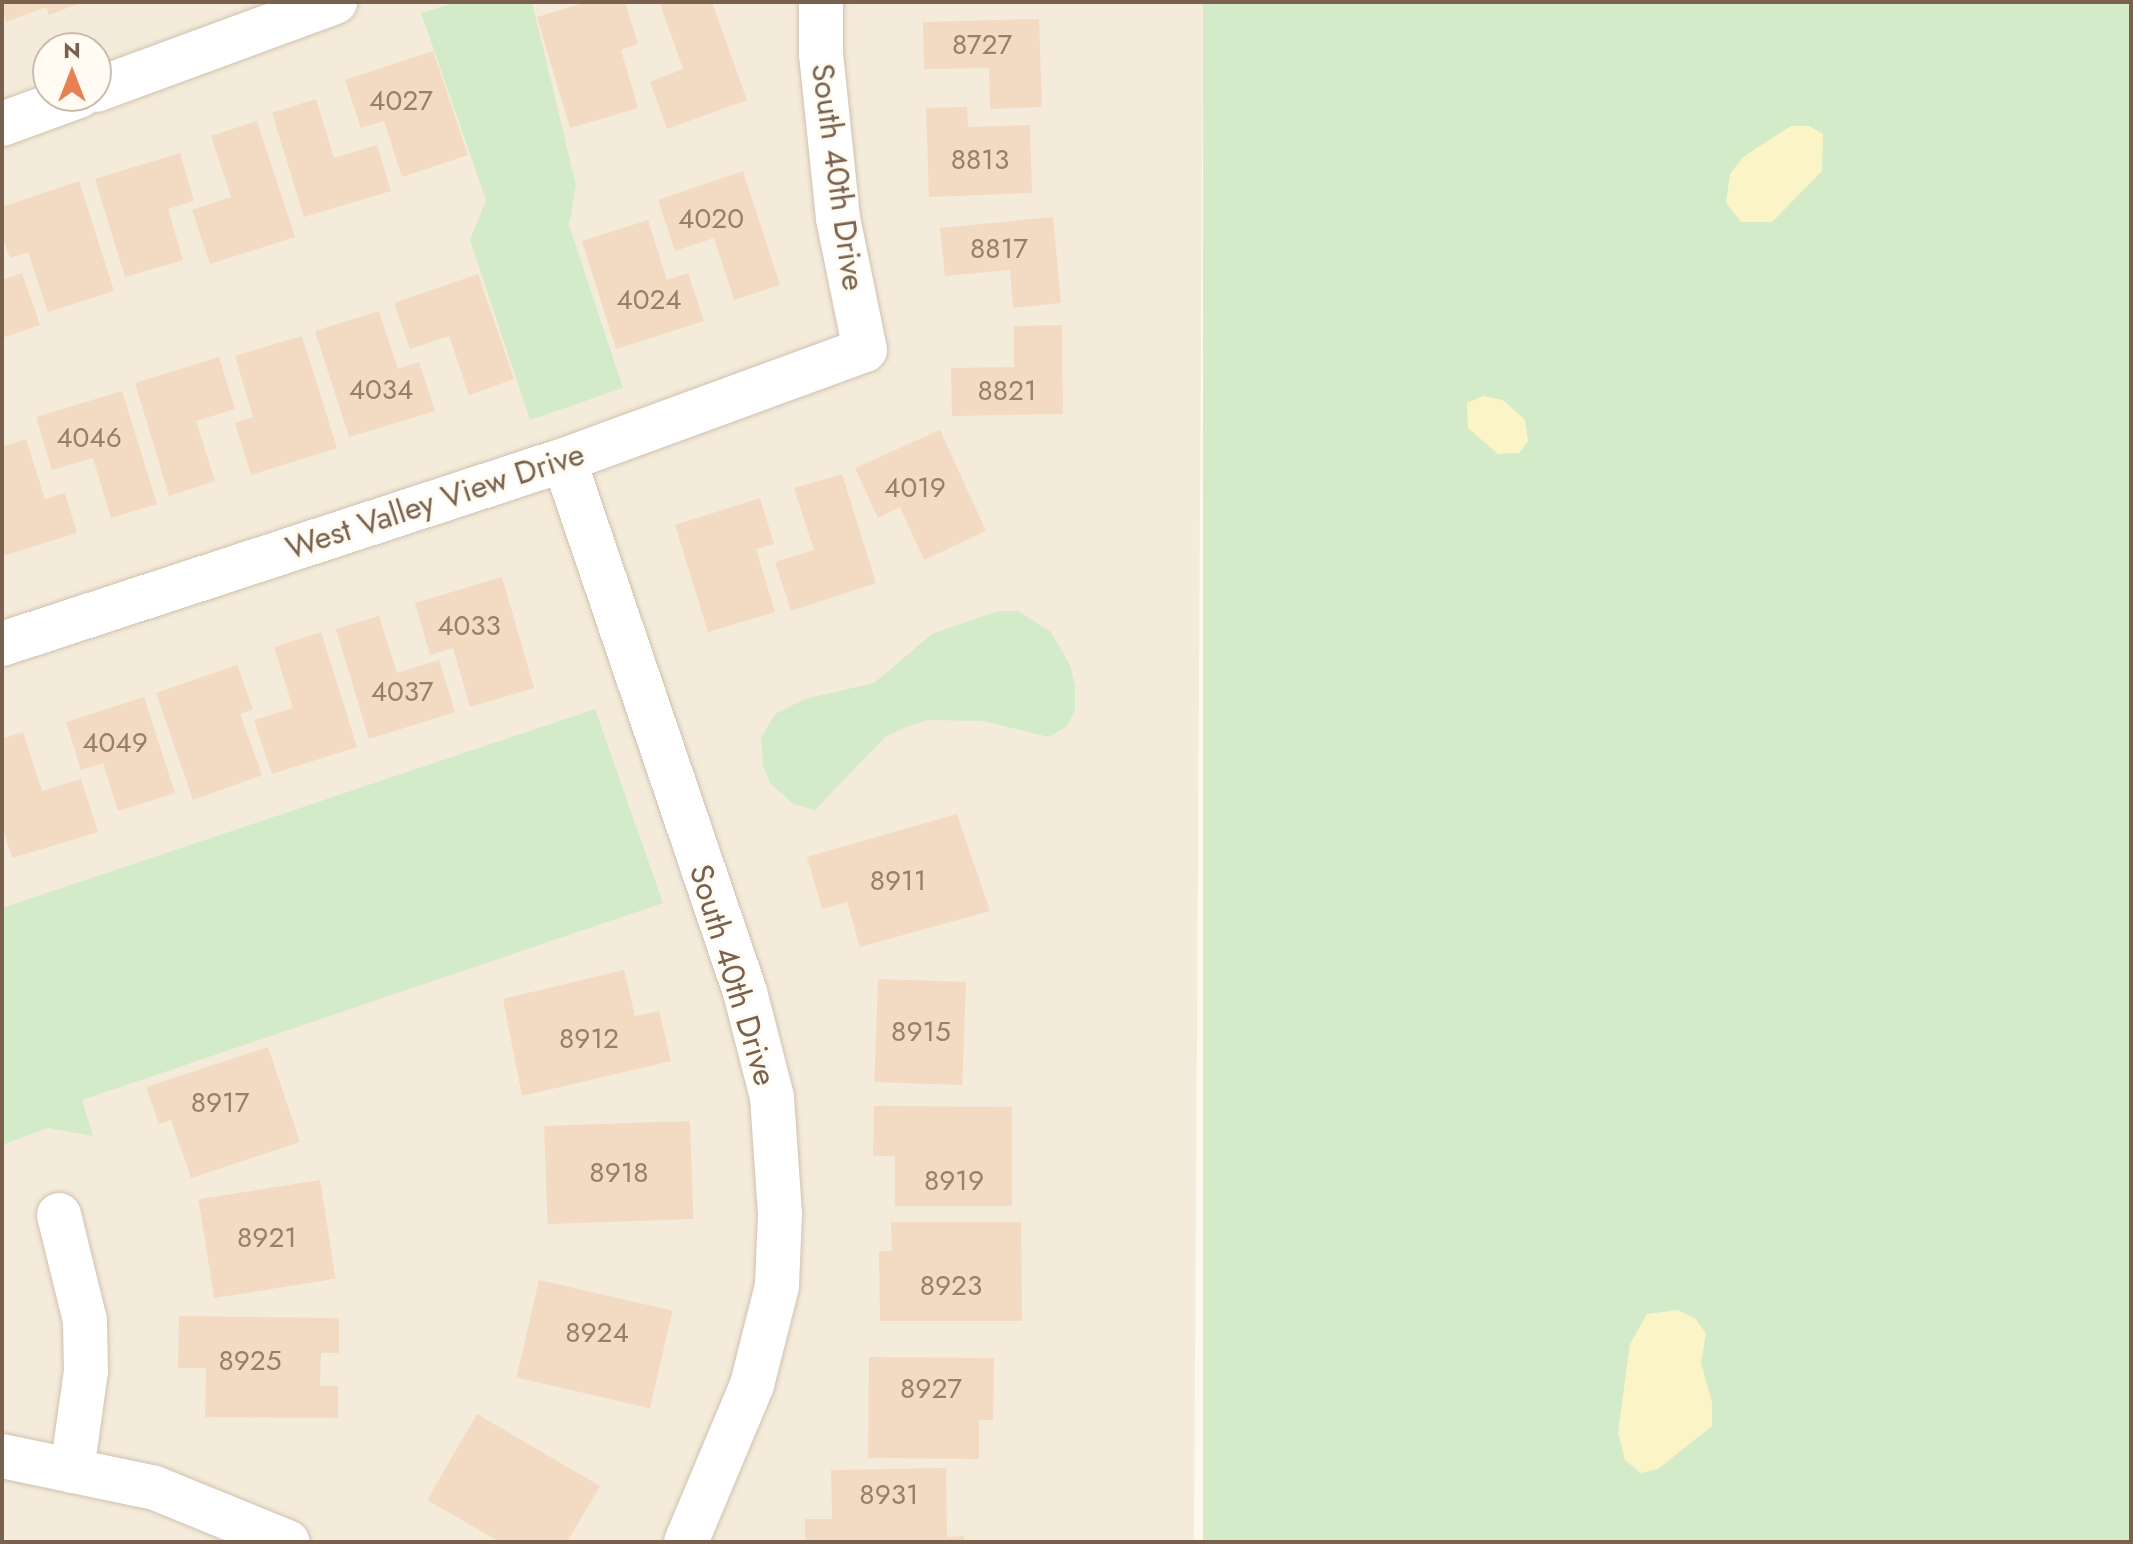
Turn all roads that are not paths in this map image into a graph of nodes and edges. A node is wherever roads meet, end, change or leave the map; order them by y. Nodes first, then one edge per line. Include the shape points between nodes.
1 (335, 2) edge
2 (821, 2) edge
3 (112, 84) edge
4 (35, 112) edge
5 (2, 124) edge
6 (865, 350) joint
7 (564, 460) junction
8 (2, 644) edge
9 (59, 1215) dead end
10 (2, 1456) edge
11 (72, 1471) junction
12 (287, 1542) edge
13 (686, 1542) edge

1 - 3 street
2 - 6 street, South 40th Drive via 821,54 838,218
4 - 5 street
6 - 7 street, West Valley View Drive
7 - 8 street, West Valley View Drive
7 - 13 street, South 40th Drive via 745,992 772,1097 780,1214 777,1286 752,1385
9 - 11 street via 85,1321 86,1371
10 - 11 street
11 - 12 street via 155,1488

